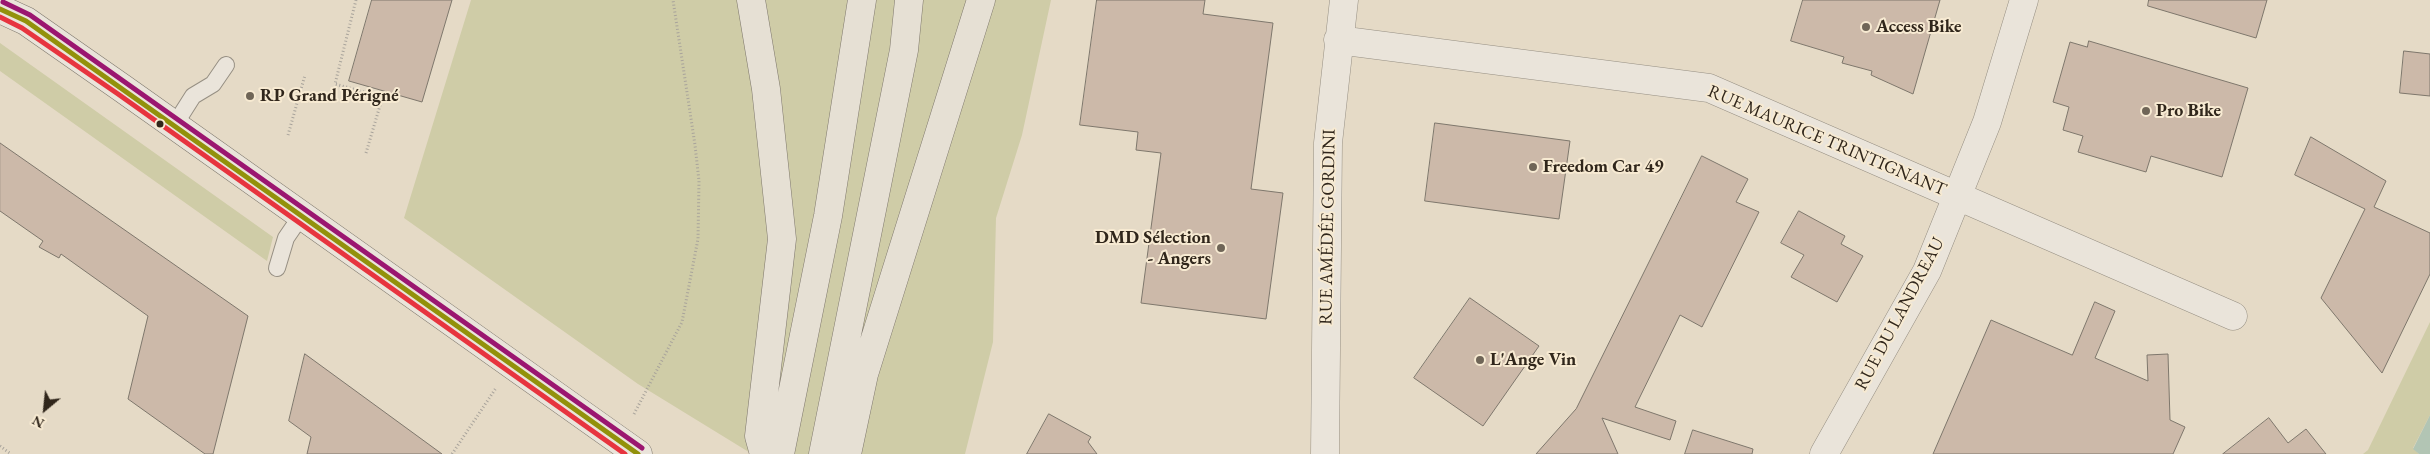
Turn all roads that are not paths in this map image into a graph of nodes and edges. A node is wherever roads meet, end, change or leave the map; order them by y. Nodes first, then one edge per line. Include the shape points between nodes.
1 (752, 0) edge
2 (862, 0) edge
3 (909, 0) edge
4 (981, 0) edge
5 (1344, 0) edge
6 (2024, 0) edge
7 (0, 9) edge
8 (19, 10) edge
9 (1338, 40) junction
10 (226, 65) dead end
11 (174, 126) junction
12 (1958, 197) junction
13 (301, 216) junction
14 (277, 268) dead end
15 (2233, 316) dead end
16 (630, 452) edge
17 (764, 454) edge
18 (780, 454) edge
19 (823, 454) edge
20 (847, 454) edge
21 (1325, 454) edge
22 (1824, 454) edge

1 - 17 highway via 766,89 782,239 758,436
2 - 18 highway via 828,216
3 - 19 highway via 904,50
4 - 20 highway via 864,374
5 - 9 street, RUE AMÉDÉE GORDINI
6 - 12 street, RUE DU LANDREAU via 1987,122
7 - 8 street
8 - 11 street
9 - 12 street, RUE MAURICE TRINTIGNANT via 1709,88
9 - 21 street, RUE AMÉDÉE GORDINI via 1328,143
10 - 11 lane via 212,84 193,96
11 - 13 street
12 - 15 street, RUE MAURICE TRINTIGNANT
12 - 22 street, RUE DU LANDREAU via 1927,271
13 - 14 lane via 286,238
13 - 16 street

